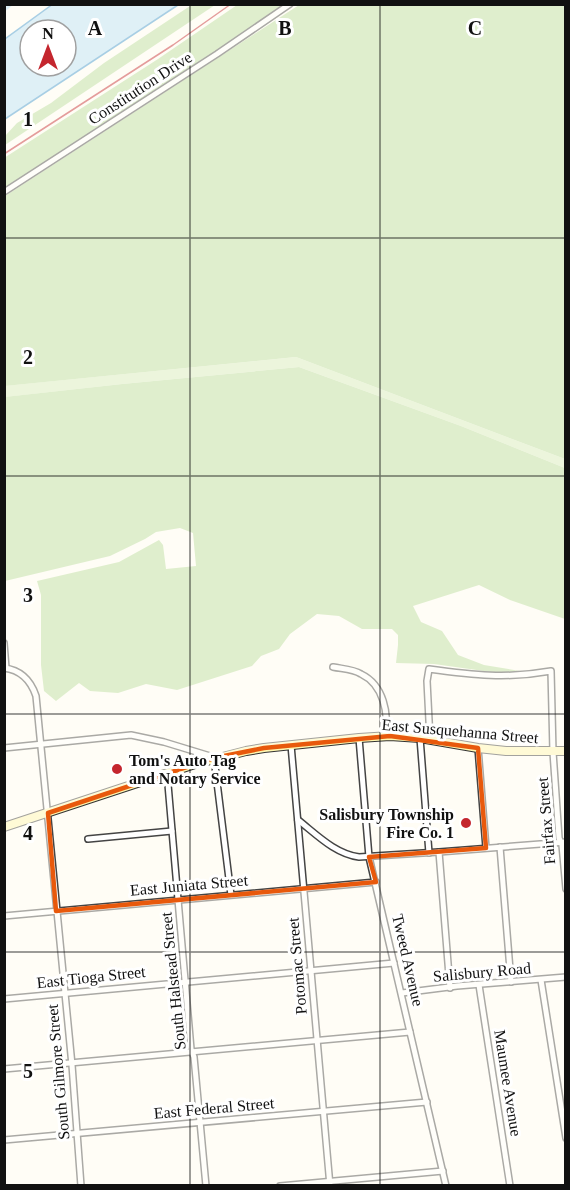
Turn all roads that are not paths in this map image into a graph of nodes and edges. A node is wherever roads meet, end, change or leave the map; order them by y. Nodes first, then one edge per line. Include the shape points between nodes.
1 (290, 4) edge
2 (4, 192) edge
3 (4, 643) edge
4 (333, 667) dead end
5 (5, 668) edge
6 (385, 736) junction
7 (359, 738) junction
8 (420, 738) junction
9 (430, 740) junction
10 (41, 744) junction
11 (291, 745) junction
12 (4, 747) edge
13 (478, 748) junction
14 (566, 751) edge
15 (553, 752) junction
16 (214, 758) junction
17 (167, 773) junction
18 (48, 813) junction
19 (297, 820) junction
20 (4, 827) edge
21 (172, 831) junction
22 (88, 838) dead end
23 (563, 842) edge
24 (500, 847) junction
25 (486, 848) junction
26 (439, 852) junction
27 (429, 853) junction
28 (369, 857) junction
29 (376, 882) junction
30 (304, 889) junction
31 (566, 889) edge
32 (231, 895) junction
33 (178, 900) junction
34 (56, 911) junction
35 (4, 915) edge
36 (394, 963) junction
37 (312, 970) junction
38 (566, 978) edge
39 (541, 980) junction
40 (186, 981) junction
41 (511, 982) junction
42 (480, 985) junction
43 (450, 988) junction
44 (64, 993) junction
45 (402, 993) junction
46 (4, 999) edge
47 (410, 1032) junction
48 (317, 1041) junction
49 (193, 1053) junction
50 (71, 1063) junction
51 (4, 1069) edge
52 (427, 1102) junction
53 (324, 1111) junction
54 (200, 1123) junction
55 (77, 1133) junction
56 (566, 1138) edge
57 (4, 1140) edge
58 (443, 1171) junction
59 (330, 1183) edge
60 (81, 1185) edge
61 (206, 1185) edge
62 (280, 1185) edge
63 (446, 1185) edge
64 (510, 1185) edge

1 - 2 street, Constitution Drive
3 - 5 street
4 - 6 street via 354,670 374,684 385,704
5 - 10 street via 21,673 34,689
6 - 7 main road, East Susquehanna Street
6 - 8 main road, East Susquehanna Street
7 - 11 main road, East Susquehanna Street
7 - 28 street, Tweed Avenue
8 - 9 main road, East Susquehanna Street
8 - 27 street
9 - 13 main road, East Susquehanna Street
9 - 15 street, Fairfax Street via 429,669 490,676 551,671
10 - 12 street
10 - 16 street via 136,735
10 - 18 street, South Gilmore Street
11 - 16 main road, East Susquehanna Street
11 - 19 street, Potomac Street
13 - 15 main road, East Susquehanna Street
13 - 25 street
14 - 15 main road, East Susquehanna Street
15 - 23 street, Fairfax Street
16 - 17 main road, East Susquehanna Street
16 - 32 street
17 - 18 main road, East Susquehanna Street
17 - 21 street, South Halstead Street
18 - 20 main road, East Susquehanna Street
18 - 34 street, South Gilmore Street
19 - 28 street via 339,851
19 - 30 street, Potomac Street
21 - 22 street
21 - 33 street, South Halstead Street
23 - 24 street
23 - 31 street, Fairfax Street
24 - 25 street
24 - 41 street
25 - 26 street
26 - 27 street
26 - 43 street
27 - 28 street
28 - 29 street, Tweed Avenue
29 - 30 street, East Juniata Street
29 - 36 street, Tweed Avenue
30 - 32 street, East Juniata Street
30 - 37 street, Potomac Street
32 - 33 street, East Juniata Street
33 - 34 street, East Juniata Street
33 - 40 street, South Halstead Street
34 - 35 street, East Juniata Street
34 - 44 street, South Gilmore Street
36 - 37 street, East Tioga Street
36 - 45 street, Tweed Avenue
37 - 40 street, East Tioga Street
37 - 48 street, Potomac Street
38 - 39 street, Salisbury Road
39 - 41 street, Salisbury Road
39 - 56 street
40 - 44 street, East Tioga Street
40 - 49 street, South Halstead Street
41 - 42 street, Salisbury Road
42 - 43 street, Salisbury Road
42 - 64 street, Maumee Avenue
43 - 45 street, Salisbury Road
44 - 46 street, East Tioga Street
44 - 50 street, South Gilmore Street
45 - 47 street, Tweed Avenue
47 - 48 street
47 - 52 street, Tweed Avenue
48 - 49 street
48 - 53 street, Potomac Street
49 - 50 street
49 - 54 street, South Halstead Street
50 - 51 street
50 - 55 street, South Gilmore Street
52 - 53 street, East Federal Street
52 - 58 street, Tweed Avenue
53 - 54 street, East Federal Street
53 - 59 street, Potomac Street
54 - 55 street, East Federal Street
54 - 61 street, South Halstead Street
55 - 57 street, East Federal Street
55 - 60 street, South Gilmore Street
58 - 59 street
58 - 63 street, Tweed Avenue
59 - 62 street

